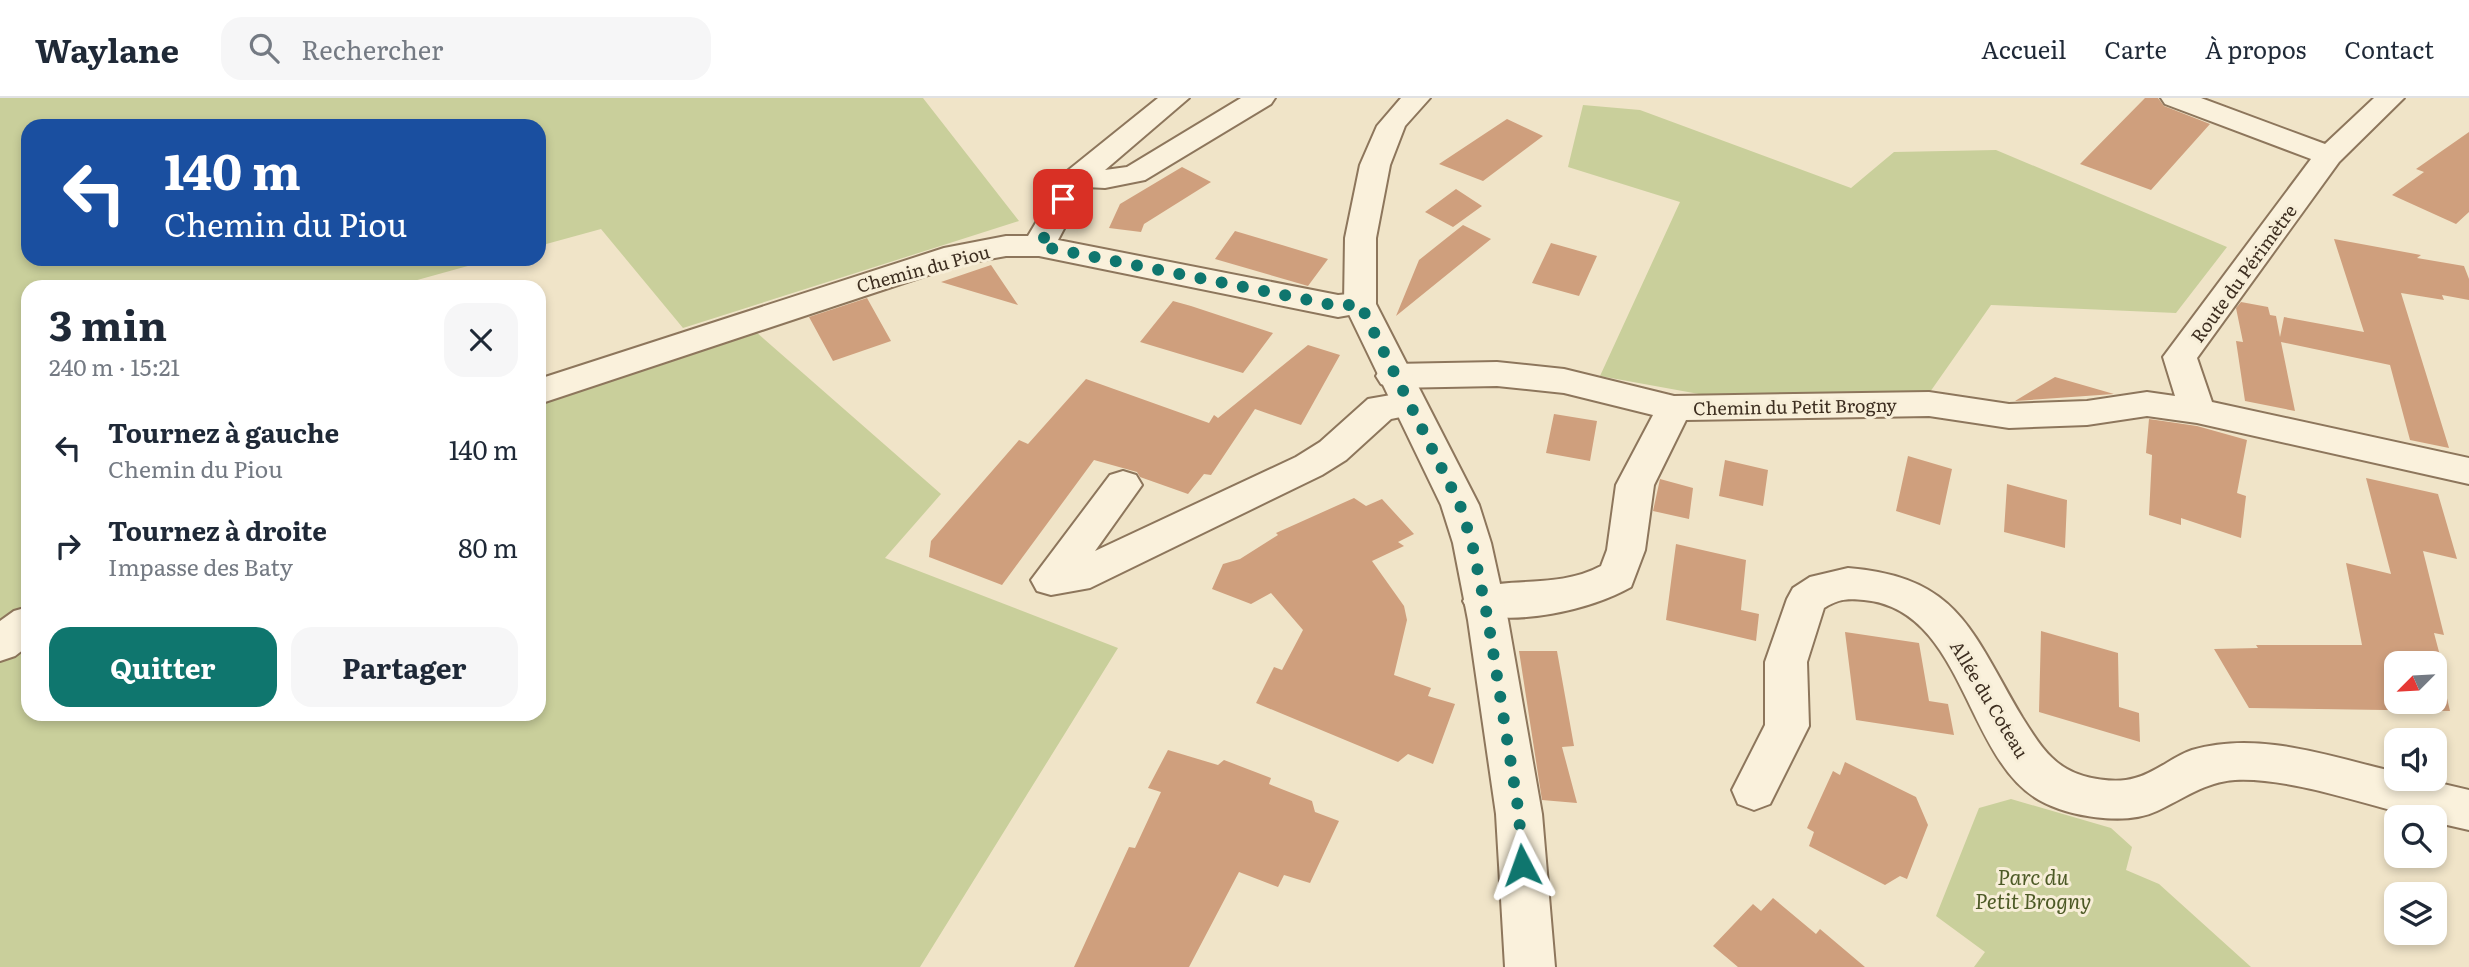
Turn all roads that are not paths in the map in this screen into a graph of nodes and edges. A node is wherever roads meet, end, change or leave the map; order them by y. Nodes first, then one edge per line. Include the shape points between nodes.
1 (1175, 98) edge
2 (1261, 98) edge
3 (1416, 98) edge
4 (2175, 98) edge
5 (2390, 98) edge
6 (2329, 156) junction
7 (1077, 178) junction
8 (1040, 246) junction
9 (1360, 304) junction
10 (546, 390) edge
11 (1400, 390) junction
12 (1674, 408) junction
13 (2197, 411) junction
14 (2469, 471) edge
15 (1123, 485) dead end
16 (1483, 601) junction
17 (21, 628) edge
18 (0, 645) edge
19 (1754, 790) dead end
20 (2469, 810) edge
21 (1530, 967) edge

1 - 7 street
2 - 7 street via 1135,174
3 - 9 street via 1392,124 1373,175 1360,247
4 - 6 street
5 - 6 street, Route du Périmètre
6 - 13 street, Route du Périmètre via 2180,357
7 - 8 street
8 - 9 street, Chemin du Piou via 1338,306
8 - 10 street, Chemin du Piou via 1006,246 935,261
9 - 11 street
11 - 12 street, Chemin du Petit Brogny via 1497,374 1564,381
11 - 15 street, Chemin du Petit Brogny via 1333,451 1309,466 1076,577 1051,580
11 - 16 street via 1460,505
12 - 13 street, Chemin du Petit Brogny via 1929,404 2010,416 2087,413 2147,404
12 - 16 street via 1635,485 1626,550 1617,576 1574,596
13 - 14 street
16 - 21 street via 1519,814
17 - 18 street
19 - 20 street, Allée du Coteau via 1787,726 1786,662 1807,599 1824,588 1847,583 1882,586 1910,596 1932,612 1949,630 2018,749 2055,786 2106,800 2140,798 2194,769 2235,761 2279,764

